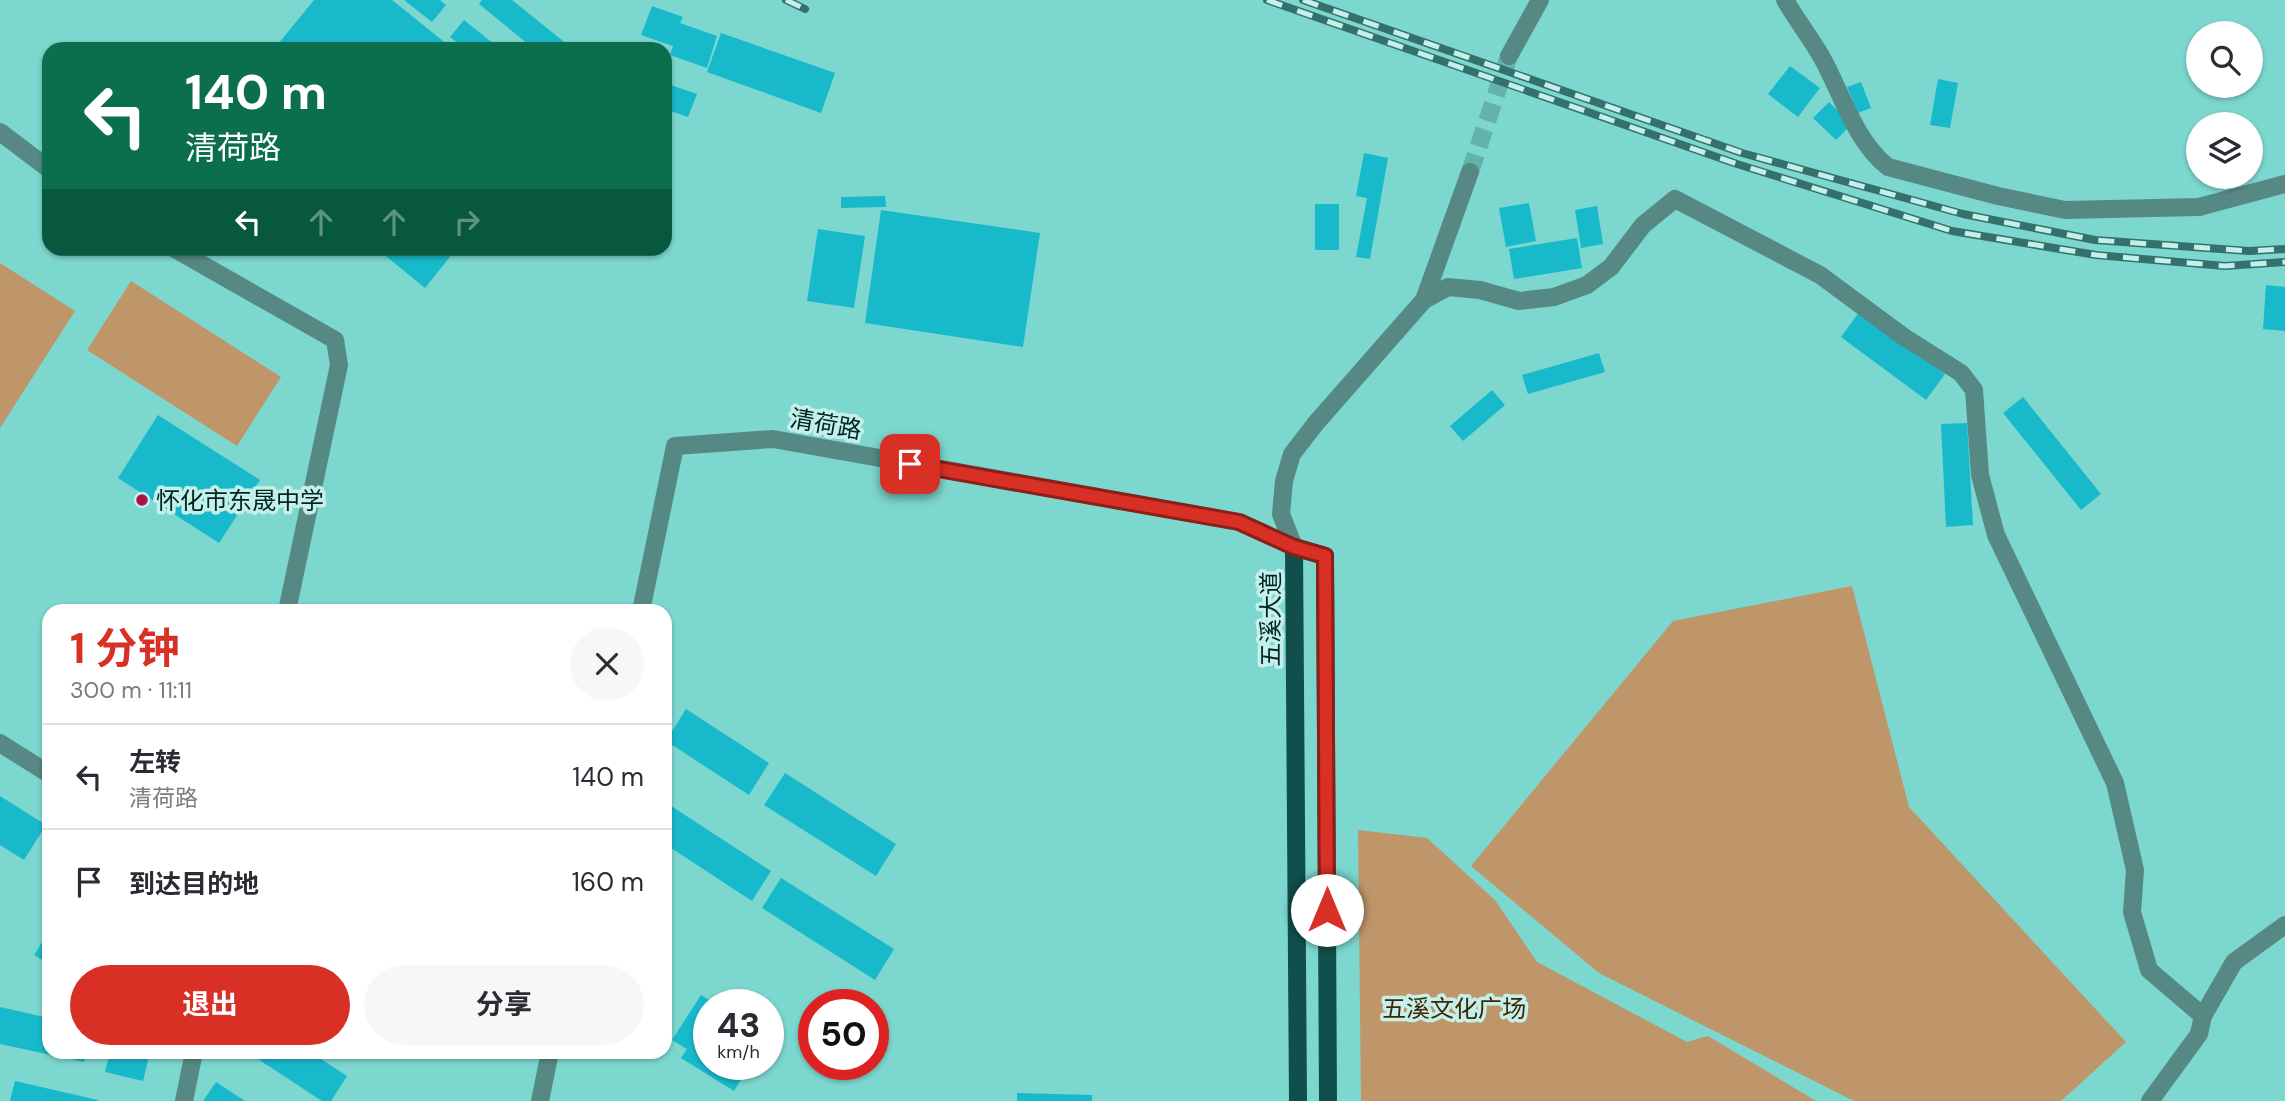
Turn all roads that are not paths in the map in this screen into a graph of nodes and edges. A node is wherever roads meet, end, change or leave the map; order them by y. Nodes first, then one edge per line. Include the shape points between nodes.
1 (1540, 0) edge
2 (1785, 0) edge
3 (1509, 56) tunnel mouth
4 (0, 132) edge
5 (42, 164) edge
6 (1470, 172) tunnel mouth
7 (2285, 184) edge
8 (187, 256) edge
9 (1424, 300) junction
10 (1294, 547) junction
11 (288, 604) edge
12 (642, 604) edge
13 (0, 743) edge
14 (42, 770) edge
15 (2285, 925) edge
16 (2203, 1016) junction
17 (193, 1059) edge
18 (549, 1059) edge
19 (184, 1101) edge
20 (540, 1101) edge
21 (1298, 1101) edge
22 (1328, 1101) edge
23 (2150, 1101) edge

1 - 3 street
2 - 7 street via 1820,55 1863,140 1888,167 2065,210 2199,207
4 - 5 street
6 - 9 street
8 - 11 street via 335,340 339,365
9 - 10 street via 1292,454 1281,514
9 - 16 street via 1448,287 1520,301 1555,297 1587,285 1611,267 1643,225 1675,199 1820,275 1961,373 1974,390 1980,475 1996,535 2115,783 2135,870 2132,912 2149,970
10 - 12 street, 清荷路 via 1239,522 773,439 675,446
10 - 21 main road, 五溪大道
10 - 22 main road, 五溪大道 via 1325,556
13 - 14 street
15 - 16 street via 2234,962
16 - 23 street via 2199,1034
17 - 19 street
18 - 20 street

